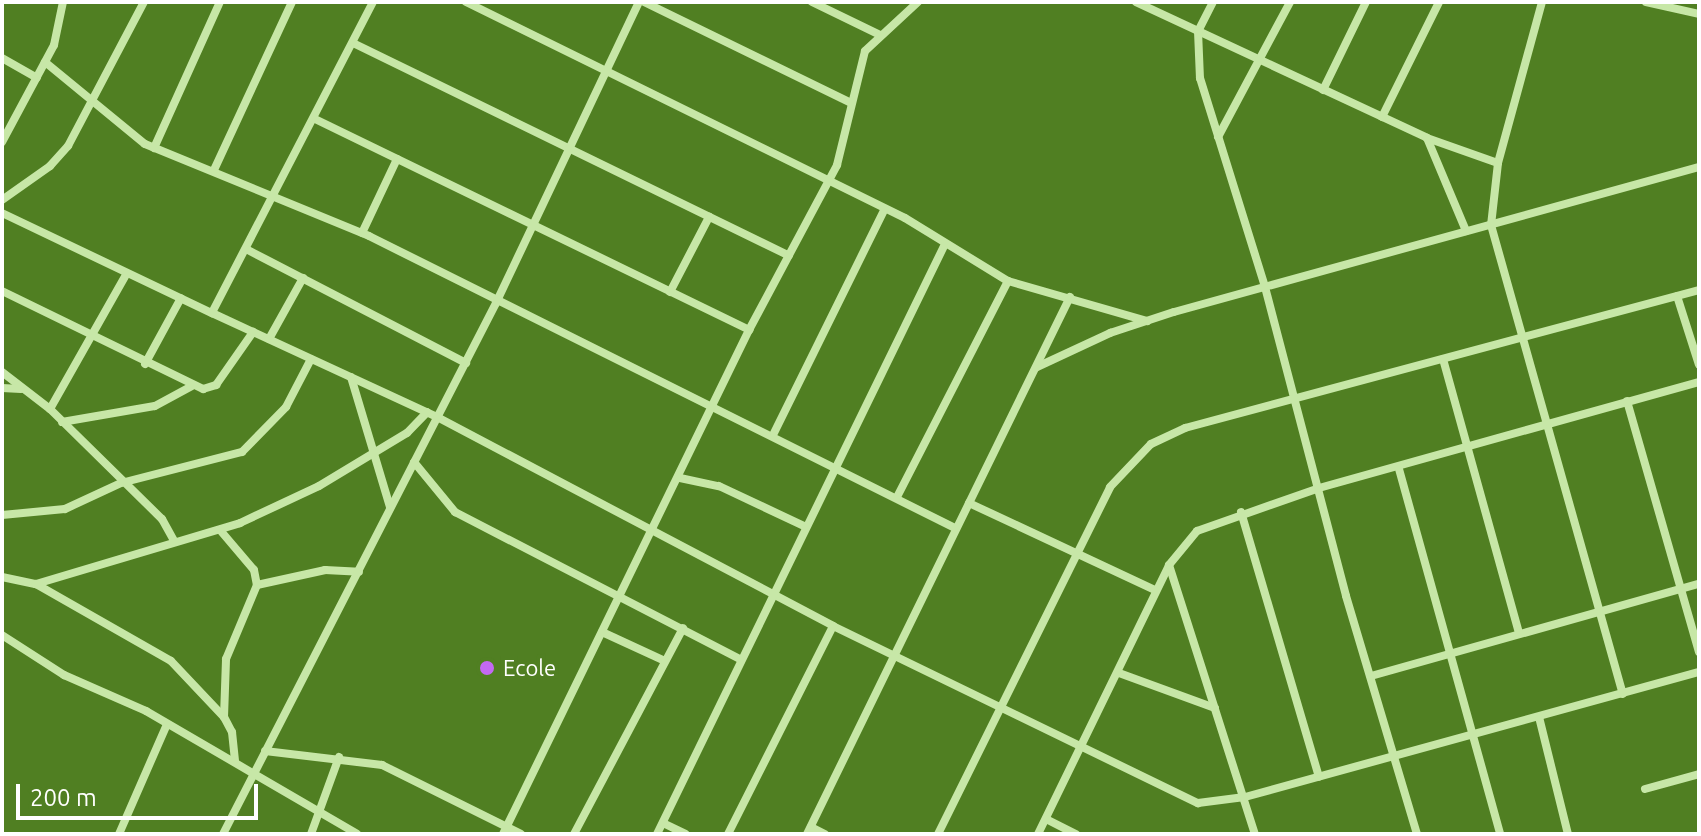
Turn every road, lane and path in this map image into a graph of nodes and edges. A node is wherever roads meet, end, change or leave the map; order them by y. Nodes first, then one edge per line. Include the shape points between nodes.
1 (63, 2) edge
2 (144, 2) edge
3 (220, 2) edge
4 (292, 2) edge
5 (373, 2) edge
6 (466, 2) edge
7 (641, 2) edge
8 (812, 2) edge
9 (918, 2) edge
10 (1213, 2) edge
11 (1290, 2) edge
12 (1366, 2) edge
13 (1439, 2) edge
14 (1542, 2) edge
15 (1646, 2) edge
16 (1141, 3) edge
17 (1699, 14) edge
18 (1198, 31) junction
19 (880, 35) junction
20 (353, 43) junction
21 (2, 58) edge
22 (1260, 61) junction
23 (45, 62) junction
24 (604, 74) junction
25 (37, 78) junction
26 (1323, 90) junction
27 (92, 101) junction
28 (849, 102) junction
29 (1382, 117) junction
30 (315, 119) junction
31 (3, 137) edge
32 (1218, 137) junction
33 (1427, 138) junction
34 (154, 148) junction
35 (569, 148) junction
36 (397, 159) junction
37 (1498, 163) junction
38 (1699, 167) edge
39 (214, 170) junction
40 (827, 183) junction
41 (275, 195) junction
42 (2, 200) edge
43 (884, 210) junction
44 (2, 213) edge
45 (709, 217) junction
46 (1491, 225) junction
47 (532, 226) junction
48 (1466, 231) junction
49 (362, 233) junction
50 (944, 246) junction
51 (246, 249) junction
52 (789, 256) junction
53 (127, 273) junction
54 (303, 278) junction
55 (1008, 281) junction
56 (1265, 287) junction
57 (1699, 290) edge
58 (2, 291) edge
59 (670, 292) junction
60 (1677, 296) junction
61 (1070, 297) junction
62 (181, 298) junction
63 (496, 303) junction
64 (212, 313) junction
65 (1147, 321) junction
66 (749, 330) junction
67 (253, 332) junction
68 (88, 335) junction
69 (1522, 338) junction
70 (269, 339) junction
71 (311, 359) junction
72 (1443, 359) junction
73 (466, 363) junction
74 (145, 364) junction
75 (1699, 365) edge
76 (1037, 367) junction
77 (2, 372) edge
78 (351, 377) junction
79 (1699, 382) edge
80 (192, 386) junction
81 (2, 388) edge
82 (21, 389) junction
83 (1297, 397) junction
84 (1627, 401) junction
85 (714, 407) junction
86 (50, 409) junction
87 (427, 412) junction
88 (439, 418) junction
89 (62, 422) junction
90 (1545, 423) junction
91 (774, 433) junction
92 (1466, 448) junction
93 (372, 454) junction
94 (414, 462) junction
95 (834, 466) junction
96 (1399, 469) junction
97 (680, 478) junction
98 (121, 483) junction
99 (1319, 488) junction
100 (897, 497) junction
101 (969, 503) junction
102 (390, 507) junction
103 (1241, 512) junction
104 (2, 514) edge
105 (806, 527) junction
106 (955, 528) junction
107 (220, 530) junction
108 (654, 531) junction
109 (174, 541) junction
110 (1077, 554) junction
111 (1169, 565) junction
112 (359, 572) junction
113 (2, 577) edge
114 (36, 584) junction
115 (1699, 584) edge
116 (257, 585) junction
117 (1681, 589) junction
118 (1155, 590) junction
119 (775, 594) junction
120 (622, 596) junction
121 (1597, 614) junction
122 (833, 626) junction
123 (683, 628) junction
124 (602, 632) junction
125 (1519, 633) junction
126 (2, 635) edge
127 (1447, 652) junction
128 (1699, 652) edge
129 (898, 657) junction
130 (740, 659) junction
131 (665, 661) junction
132 (1699, 672) edge
133 (1119, 673) junction
134 (1371, 676) junction
135 (1623, 694) junction
136 (1215, 708) junction
137 (1000, 709) junction
138 (224, 717) junction
139 (1539, 717) junction
140 (167, 724) junction
141 (1471, 735) junction
142 (1082, 748) junction
143 (265, 751) junction
144 (1396, 756) junction
145 (339, 757) junction
146 (235, 762) junction
147 (254, 772) junction
148 (1699, 774) edge
149 (1319, 777) junction
150 (1645, 789) dead end
151 (1245, 797) junction
152 (322, 812) junction
153 (1046, 819) junction
154 (663, 823) junction
155 (809, 830) edge
156 (505, 831) edge
157 (119, 834) edge
158 (223, 834) edge
159 (311, 834) edge
160 (357, 834) edge
161 (521, 834) edge
162 (574, 834) edge
163 (657, 834) edge
164 (686, 834) edge
165 (728, 834) edge
166 (825, 834) edge
167 (938, 834) edge
168 (1038, 834) edge
169 (1076, 834) edge
170 (1255, 834) edge
171 (1417, 834) edge
172 (1500, 834) edge
173 (1568, 834) edge

1 - 23 street
2 - 27 street
3 - 34 street
4 - 39 street
5 - 20 street
6 - 24 street
7 - 24 street
7 - 28 street
8 - 19 street
9 - 19 street via 909,16
10 - 18 street
11 - 22 street
12 - 26 street
13 - 29 street
14 - 37 street
15 - 17 street
16 - 18 street
18 - 22 street
18 - 32 street via 1200,78
19 - 28 street via 865,51
20 - 30 street
20 - 35 street
21 - 25 street
22 - 26 street
22 - 32 street
23 - 25 street
23 - 27 street
24 - 35 street
24 - 40 street
25 - 31 street
26 - 29 street
27 - 34 street
27 - 42 street via 60,157
28 - 40 street via 840,155
29 - 33 street
30 - 36 street
30 - 41 street
32 - 56 street
33 - 37 street
33 - 48 street
34 - 39 street
35 - 45 street
35 - 47 street
36 - 47 street
36 - 49 street
37 - 46 street
38 - 46 street
39 - 41 street
40 - 43 street
40 - 52 street
41 - 49 street
41 - 51 street
43 - 50 street
43 - 91 street
44 - 53 street
45 - 52 street
45 - 59 street
46 - 48 street
46 - 69 street
47 - 59 street
47 - 63 street
48 - 56 street
49 - 63 street
50 - 55 street
50 - 95 street
51 - 54 street
51 - 64 street
52 - 66 street
53 - 62 street
53 - 68 street
54 - 70 street
54 - 73 street
55 - 61 street
55 - 100 street
56 - 65 street
56 - 83 street
57 - 60 street
58 - 68 street
59 - 66 street
60 - 69 street
60 - 75 street
61 - 65 street
61 - 76 street
62 - 64 street
62 - 74 street
63 - 73 street
63 - 85 street via 607,351
64 - 67 street
65 - 76 street
66 - 85 street
67 - 70 street
67 - 80 street via 216,385
68 - 74 street
68 - 86 street
69 - 72 street
69 - 90 street
70 - 71 street
71 - 78 street
71 - 98 street via 286,407 242,452
72 - 83 street
72 - 92 street
73 - 88 street
74 - 80 street
76 - 101 street
77 - 82 street
78 - 87 street
78 - 93 street
79 - 84 street
80 - 89 street via 179,397 141,410
81 - 82 street
82 - 86 street
83 - 99 street
83 - 110 street via 1185,428 1151,444 1110,487
84 - 90 street
84 - 117 street
85 - 91 street
85 - 97 street
86 - 89 street
87 - 88 street
87 - 93 street via 407,433
88 - 94 street
88 - 108 street
89 - 98 street
90 - 92 street
90 - 121 street
91 - 95 street
92 - 96 street
92 - 125 street
93 - 102 street
93 - 107 street via 280,506
94 - 102 street
94 - 120 street via 455,512
95 - 100 street
95 - 105 street
96 - 99 street
96 - 127 street
97 - 105 street via 719,486
97 - 108 street
98 - 104 street via 65,509
98 - 109 street via 162,519
99 - 103 street
99 - 134 street
100 - 106 street
101 - 106 street
101 - 110 street
102 - 112 street
103 - 111 street via 1197,531
103 - 149 street
105 - 119 street
106 - 129 street
107 - 109 street
107 - 116 street via 254,570
108 - 119 street
108 - 120 street
109 - 114 street
110 - 118 street
110 - 137 street
111 - 118 street
111 - 136 street
112 - 116 street via 325,570
112 - 143 street
113 - 114 street
114 - 138 street via 161,654
115 - 117 street
116 - 138 street via 226,659
117 - 121 street
117 - 128 street
118 - 133 street
119 - 122 street
119 - 130 street
120 - 123 street
120 - 124 street
121 - 125 street
121 - 135 street
122 - 129 street
122 - 165 street
123 - 130 street
123 - 131 street
124 - 131 street
124 - 156 street
125 - 127 street
126 - 140 street via 64,675
127 - 134 street
127 - 141 street
129 - 137 street
129 - 155 street
130 - 154 street
131 - 162 street
132 - 135 street
133 - 136 street
133 - 142 street
134 - 144 street
135 - 139 street
136 - 151 street
137 - 142 street
137 - 167 street
138 - 146 street via 232,732
139 - 141 street
139 - 173 street
140 - 146 street
140 - 157 street
141 - 144 street
141 - 172 street
142 - 151 street via 1198,803
142 - 153 street
143 - 145 street
143 - 147 street
144 - 149 street
144 - 171 street
145 - 152 street
145 - 156 street via 397,771
146 - 147 street
147 - 152 street
147 - 158 street
148 - 150 street
149 - 151 street
151 - 170 street
152 - 159 street
152 - 160 street
153 - 168 street
153 - 169 street
154 - 163 street
154 - 164 street
155 - 166 street
156 - 161 street

